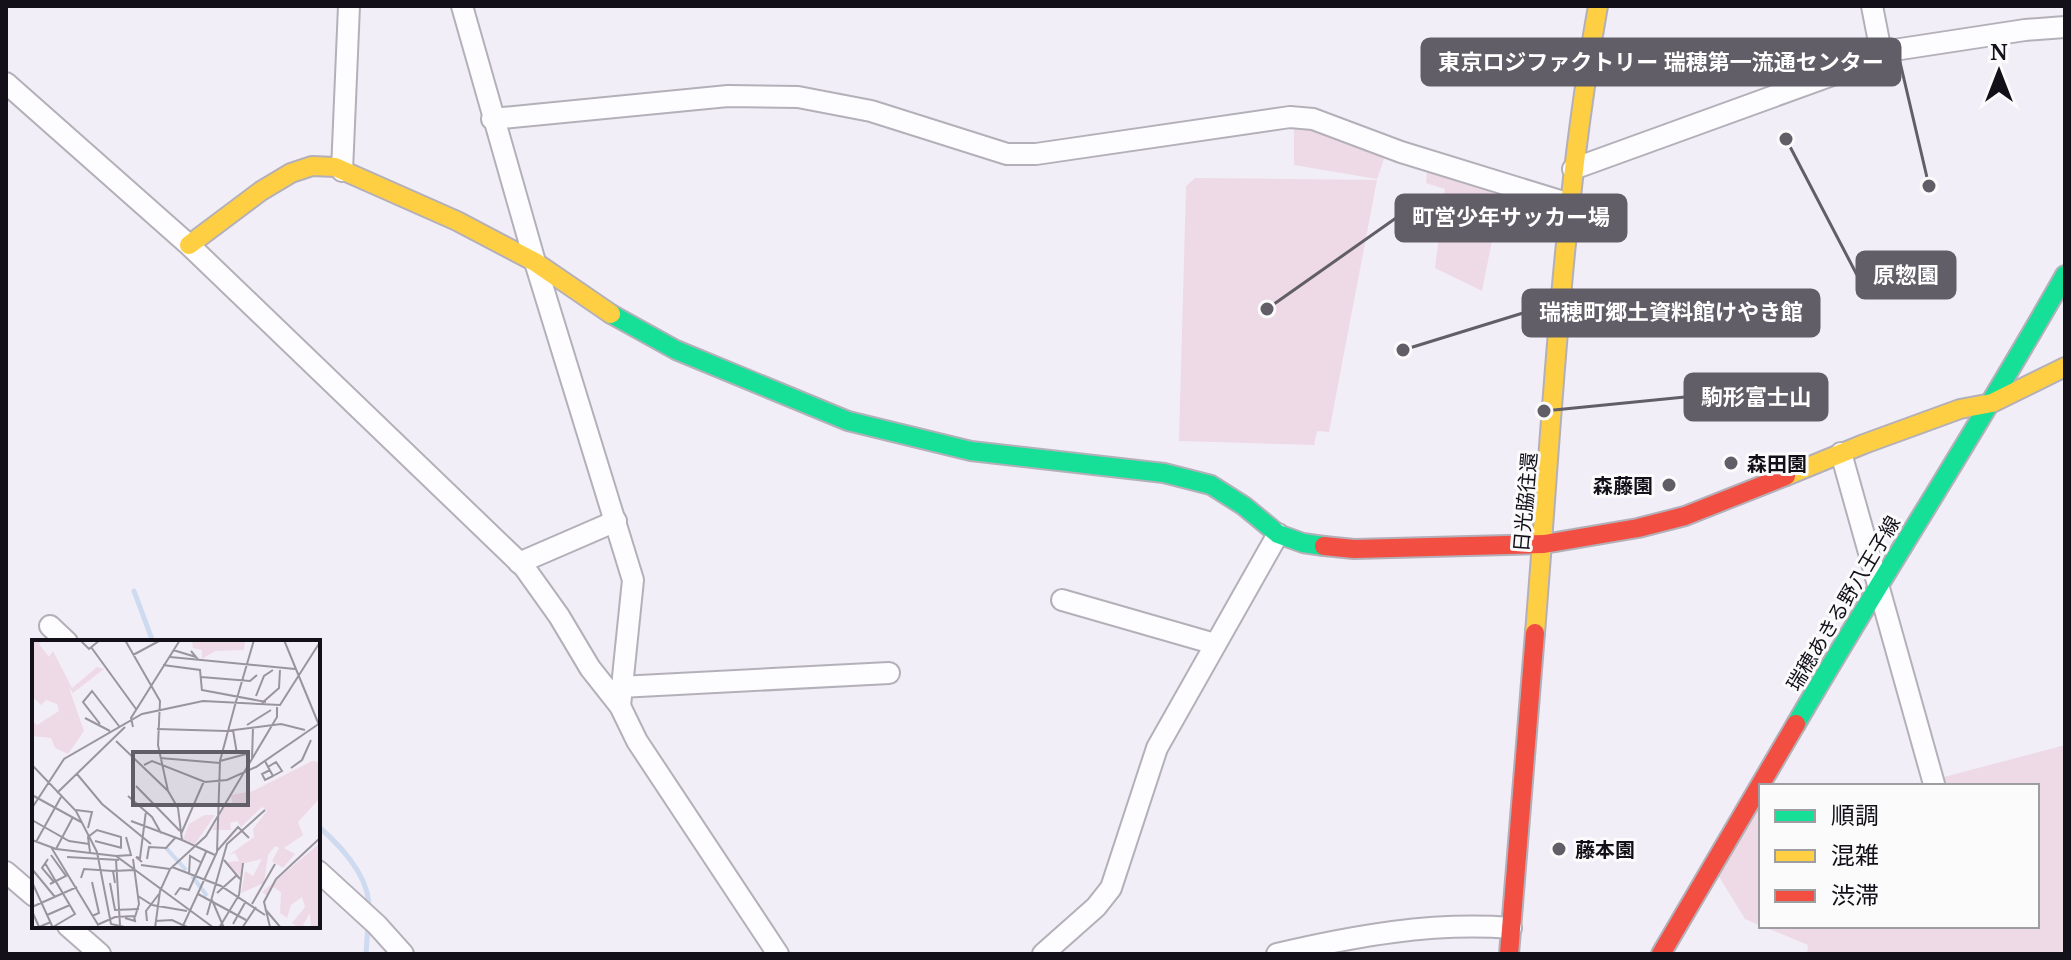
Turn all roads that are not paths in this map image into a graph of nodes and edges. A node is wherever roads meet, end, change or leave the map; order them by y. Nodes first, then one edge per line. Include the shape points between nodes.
1 (349, 6) edge
2 (462, 6) edge
3 (1598, 6) edge
4 (1872, 6) edge
5 (2065, 27) edge
6 (1881, 52) junction
7 (6, 83) edge
8 (492, 119) junction
9 (1573, 169) junction
10 (342, 171) junction
11 (1570, 204) junction
12 (189, 245) junction
13 (535, 262) junction
14 (2065, 275) edge
15 (2065, 367) edge
16 (1992, 403) junction
17 (1841, 453) junction
18 (616, 521) junction
19 (1278, 534) junction
20 (1544, 544) junction
21 (519, 563) junction
22 (1879, 582) junction
23 (1062, 600) dead end
24 (50, 626) dead end
25 (65, 640) edge
26 (1215, 644) junction
27 (889, 673) dead end
28 (620, 697) junction
29 (1761, 784) edge
30 (1934, 784) dead end
31 (1759, 787) edge
32 (6, 872) edge
33 (320, 873) edge
34 (32, 894) edge
35 (70, 928) edge
36 (1511, 928) junction
37 (100, 954) edge
38 (403, 954) edge
39 (778, 954) edge
40 (1043, 954) edge
41 (1277, 954) edge
42 (1509, 954) edge
43 (1661, 954) edge

1 - 10 street
2 - 8 street
3 - 9 street, 日光脇往還
4 - 6 street
5 - 6 street
6 - 9 street via 1849,69
7 - 12 street
8 - 11 street via 728,96 798,97 871,111 1007,154 1036,154 1290,117 1313,119
8 - 13 street
9 - 11 street, 日光脇往還
10 - 12 street via 302,168
10 - 13 street
11 - 20 street, 日光脇往還
12 - 21 street
13 - 18 street
13 - 19 street via 605,311 676,350 848,421 971,451 1164,473 1211,485
14 - 16 street, 瑞穂あきる野八王子線
15 - 16 street
16 - 17 street via 1960,409
16 - 22 street, 瑞穂あきる野八王子線
17 - 20 street via 1685,516
17 - 22 street
18 - 21 street
18 - 28 street via 633,580
19 - 20 street via 1354,549
19 - 26 street
20 - 36 street, 日光脇往還
21 - 28 street via 590,668
22 - 29 street, 瑞穂あきる野八王子線
22 - 30 street
23 - 26 street
24 - 25 street
26 - 40 street via 1157,748 1111,888
27 - 28 street
28 - 39 street via 637,741
31 - 43 street, 瑞穂あきる野八王子線
32 - 34 street
33 - 38 street
35 - 37 street
36 - 41 street via 1422,927
36 - 42 street, 日光脇往還

